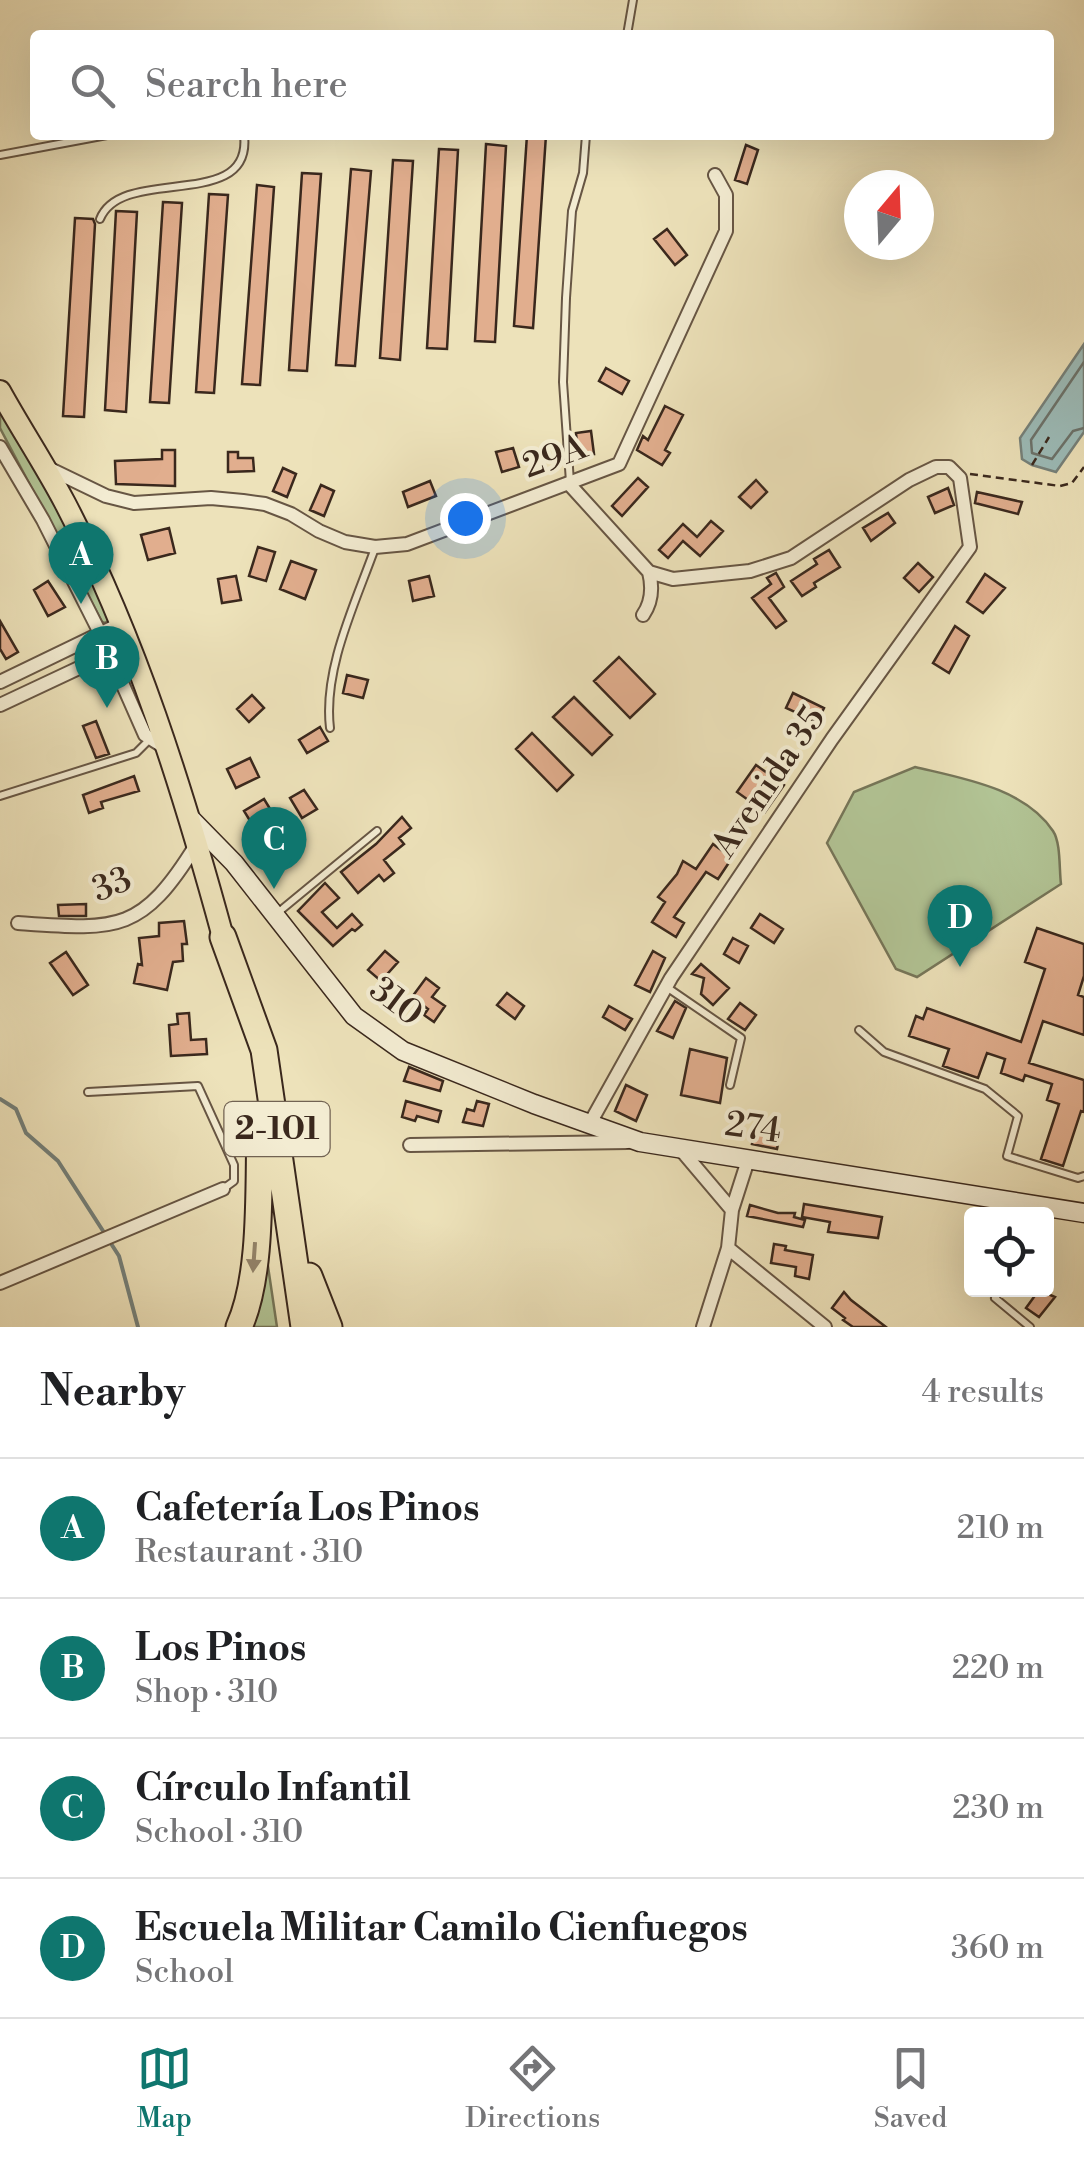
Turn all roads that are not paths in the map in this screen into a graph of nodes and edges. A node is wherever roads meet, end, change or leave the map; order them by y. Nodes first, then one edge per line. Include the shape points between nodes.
1 (633, 0) edge
2 (627, 30) edge
3 (78, 140) edge
4 (243, 140) edge
5 (586, 140) edge
6 (0, 154) edge
7 (716, 175) dead end
8 (100, 219) dead end
9 (0, 391) edge
10 (0, 447) edge
11 (42, 465) junction
12 (570, 485) junction
13 (375, 547) junction
14 (649, 572) junction
15 (642, 615) dead end
16 (110, 629) junction
17 (119, 649) junction
18 (0, 685) edge
19 (4, 704) edge
20 (330, 728) dead end
21 (158, 743) junction
22 (0, 796) edge
23 (185, 813) junction
24 (377, 832) dead end
25 (198, 843) junction
26 (274, 915) junction
27 (18, 922) dead end
28 (224, 938) junction
29 (667, 987) junction
30 (858, 1030) dead end
31 (730, 1085) dead end
32 (88, 1092) dead end
33 (260, 1124) junction
34 (590, 1125) junction
35 (640, 1142) junction
36 (410, 1145) dead end
37 (682, 1151) junction
38 (748, 1160) junction
39 (1084, 1176) edge
40 (223, 1189) joint
41 (1030, 1207) edge
42 (732, 1210) junction
43 (1054, 1210) edge
44 (1084, 1213) edge
45 (288, 1216) junction
46 (728, 1248) junction
47 (0, 1283) edge
48 (996, 1297) edge
49 (239, 1327) edge
50 (290, 1327) edge
51 (304, 1327) edge
52 (329, 1327) edge
53 (703, 1327) edge
54 (825, 1327) edge
55 (1030, 1327) edge

1 - 2 lane
3 - 6 lane
4 - 8 lane via 241,162 228,176 128,196 104,208
5 - 12 lane via 566,298
7 - 12 street, 29A via 726,195 726,230 619,464
9 - 11 main road, 2-101
10 - 16 street
11 - 13 street, 29A via 134,503 211,498 266,504 332,536
11 - 16 main road, 2-101 via 64,501
12 - 13 street, 29A via 408,544
12 - 14 street
13 - 20 lane via 335,669
14 - 15 street via 650,606
14 - 29 street, Avenida 35 via 673,579 750,571 791,558 936,467 949,467 960,478 970,547
16 - 17 main road, 2-101
16 - 18 street
17 - 19 street
17 - 21 main road, 2-101
18 - 19 street
21 - 22 lane
21 - 23 main road, 2-101 via 179,782
23 - 25 main road, 2-101
23 - 26 street, 310
24 - 26 lane
25 - 27 street, 33 via 170,888 111,926
25 - 28 main road, 2-101
26 - 34 street, 310 via 354,1016 403,1051
28 - 33 highway, 2-101
28 - 45 highway, 2-101 via 264,1050
29 - 31 lane via 741,1038
29 - 34 street, Avenida 35
30 - 39 lane via 884,1052 984,1088 1018,1116 1007,1156
32 - 40 lane via 198,1086 234,1166 234,1181
33 -> 49 highway via 251,1291
33 - 50 highway, 2-101
34 - 35 street, 310
35 - 36 street, 274
35 - 37 street, 274
37 - 38 street, 274
37 - 42 street
38 - 41 street, 274
38 - 42 street
40 - 47 street
42 - 46 street
43 - 44 street, 274
45 - 51 highway, 2-101
45 - 52 highway
46 - 53 street
46 - 54 street
48 - 55 lane

